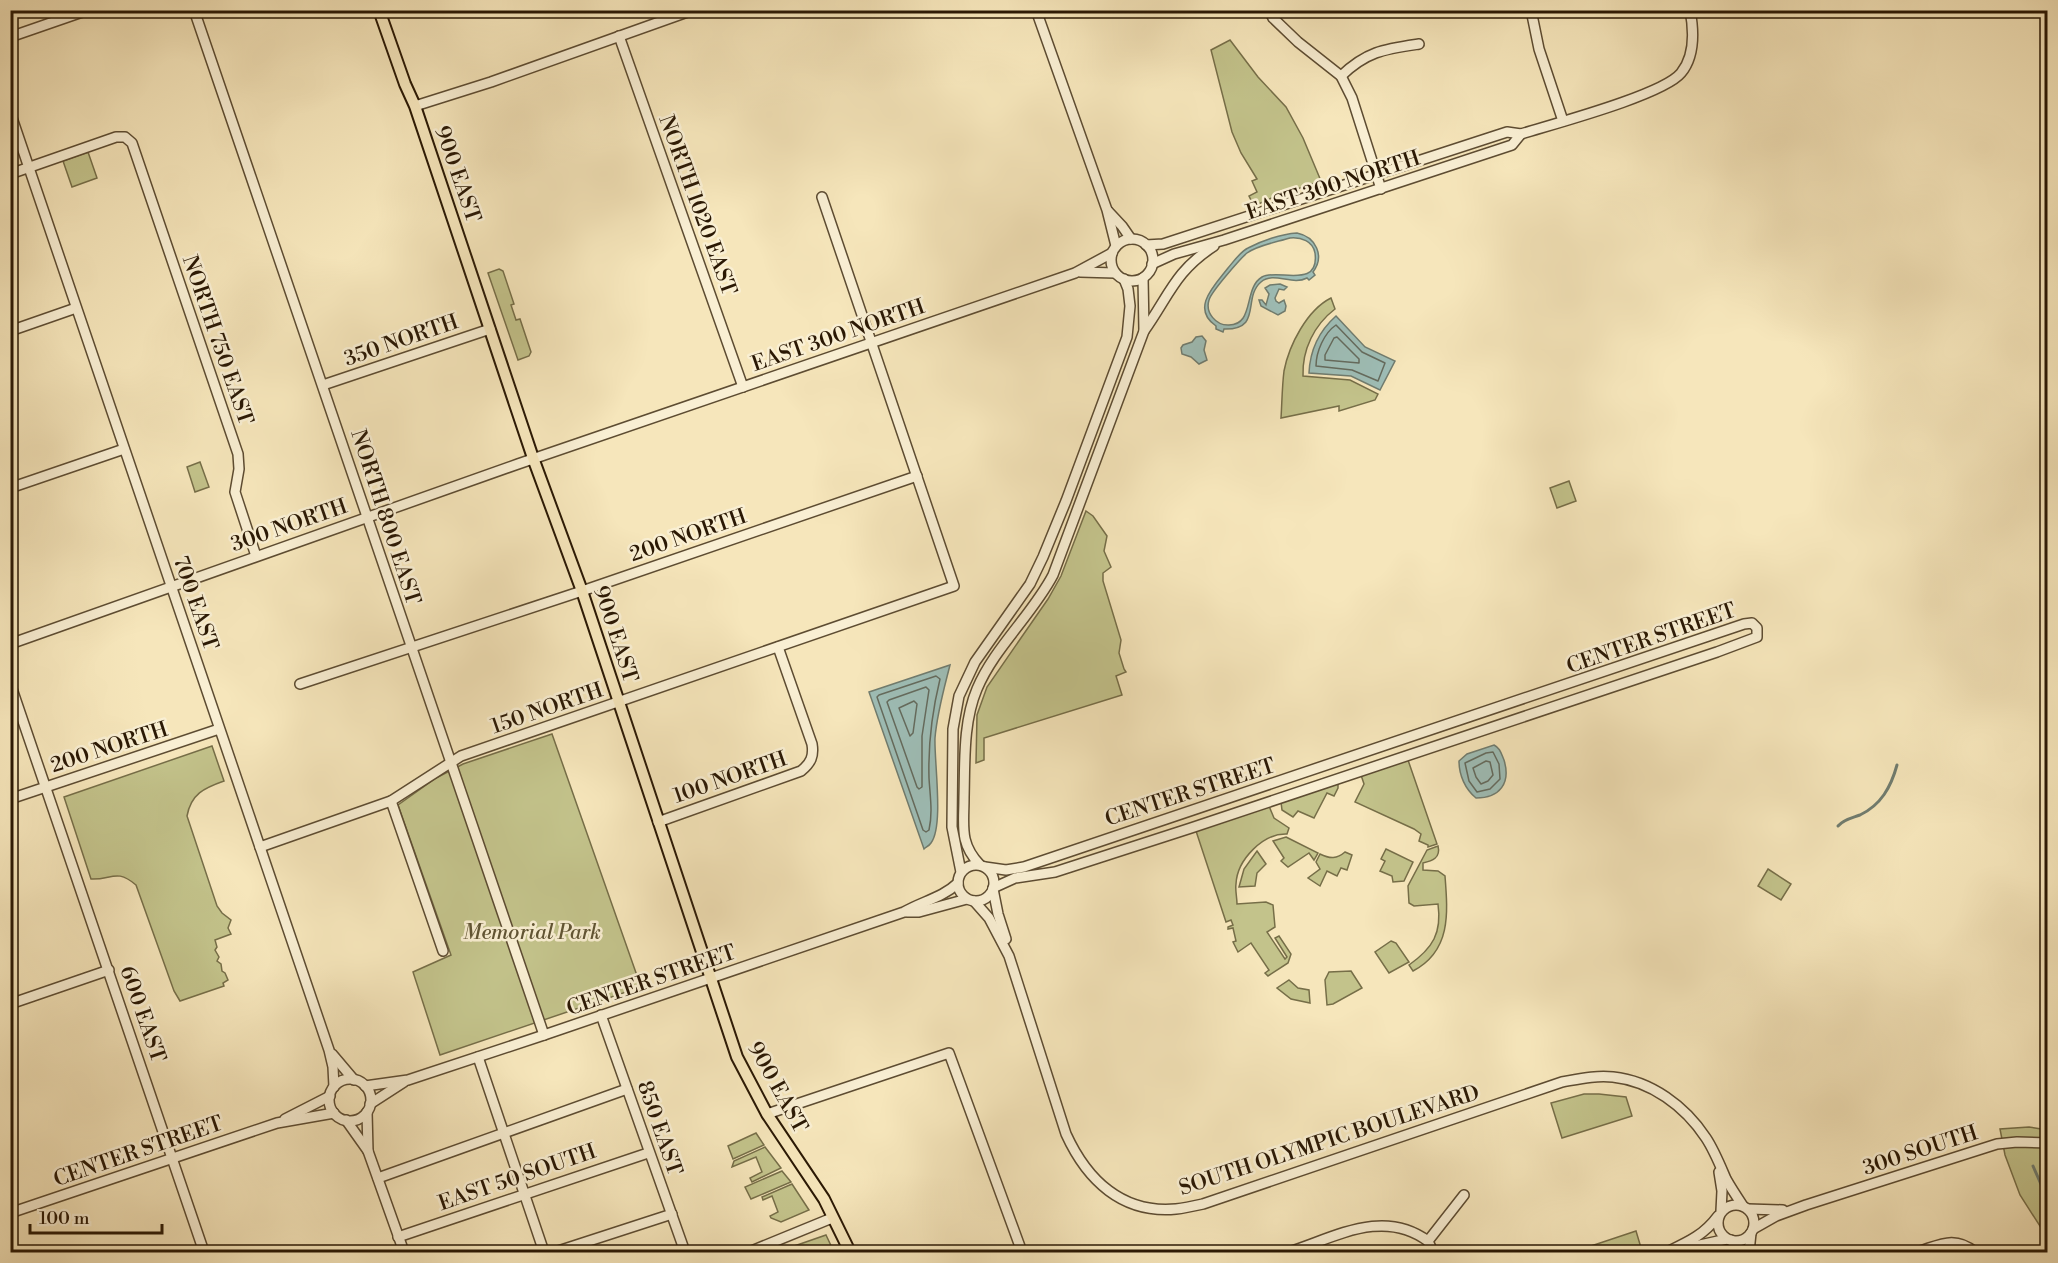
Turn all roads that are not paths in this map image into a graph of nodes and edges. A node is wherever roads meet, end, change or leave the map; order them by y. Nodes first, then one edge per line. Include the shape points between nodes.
1 (88, 10) edge
2 (194, 10) edge
3 (379, 10) edge
4 (693, 10) edge
5 (1036, 10) edge
6 (1269, 10) edge
7 (1531, 10) edge
8 (1690, 10) edge
9 (619, 36) junction
10 (10, 37) edge
11 (1419, 44) dead end
12 (1341, 76) junction
13 (415, 106) junction
14 (10, 112) edge
15 (1563, 121) junction
16 (1521, 134) junction
17 (30, 168) junction
18 (10, 174) edge
19 (1376, 175) junction
20 (1381, 189) junction
21 (822, 197) dead end
22 (1107, 210) junction
23 (1131, 239) junction
24 (1224, 240) junction
25 (1146, 245) junction
26 (1114, 250) junction
27 (1152, 264) junction
28 (1075, 273) junction
29 (1120, 276) junction
30 (1143, 278) junction
31 (76, 308) junction
32 (490, 329) junction
33 (10, 331) edge
34 (1144, 331) junction
35 (871, 343) junction
36 (323, 385) junction
37 (743, 387) junction
38 (614, 431) joint
39 (124, 449) junction
40 (533, 458) junction
41 (917, 476) junction
42 (10, 488) edge
43 (367, 517) junction
44 (256, 556) junction
45 (171, 586) junction
46 (582, 591) junction
47 (1711, 635) junction
48 (10, 644) edge
49 (1685, 645) junction
50 (778, 647) junction
51 (411, 648) junction
52 (1717, 652) junction
53 (1690, 660) junction
54 (10, 683) edge
55 (300, 684) dead end
56 (618, 702) junction
57 (1504, 706) junction
58 (1509, 722) junction
59 (219, 729) junction
60 (1366, 752) junction
61 (449, 762) junction
62 (1372, 768) junction
63 (1279, 782) junction
64 (46, 787) junction
65 (1284, 796) junction
66 (10, 799) edge
67 (391, 801) junction
68 (1178, 815) junction
69 (658, 822) junction
70 (1183, 830) junction
71 (260, 847) junction
72 (1077, 849) junction
73 (1082, 863) junction
74 (983, 866) junction
75 (961, 872) junction
76 (958, 883) junction
77 (993, 889) junction
78 (971, 900) junction
79 (904, 912) junction
80 (443, 951) dead end
81 (1009, 956) junction
82 (109, 970) junction
83 (709, 980) junction
84 (10, 1004) edge
85 (601, 1015) junction
86 (544, 1035) junction
87 (329, 1050) junction
88 (478, 1057) junction
89 (354, 1080) junction
90 (408, 1080) junction
91 (364, 1086) junction
92 (627, 1089) junction
93 (332, 1091) junction
94 (368, 1108) junction
95 (334, 1113) junction
96 (766, 1114) junction
97 (346, 1120) junction
98 (277, 1123) junction
99 (503, 1133) junction
100 (2048, 1143) edge
101 (368, 1151) junction
102 (648, 1153) junction
103 (1716, 1156) junction
104 (173, 1158) junction
105 (378, 1178) junction
106 (524, 1194) junction
107 (1464, 1196) dead end
108 (1806, 1205) junction
109 (1746, 1208) junction
110 (10, 1213) edge
111 (672, 1214) junction
112 (1720, 1214) junction
113 (832, 1218) junction
114 (1752, 1231) junction
115 (398, 1237) junction
116 (1729, 1240) junction
117 (1428, 1241) junction
118 (204, 1252) edge
119 (404, 1252) edge
120 (544, 1252) edge
121 (555, 1252) edge
122 (685, 1252) edge
123 (749, 1252) edge
124 (850, 1252) edge
125 (1022, 1252) edge
126 (1289, 1252) edge
127 (1433, 1252) edge
128 (1668, 1252) edge
129 (1741, 1252) edge
130 (1749, 1252) edge
131 (1917, 1252) edge
132 (1975, 1252) edge

1 - 10 street
2 - 36 street, NORTH 800 EAST
3 - 13 main road, 900 EAST
4 - 9 street
5 - 22 street
6 - 12 street via 1298,42
7 - 15 street via 1539,49
8 - 15 street, EAST 300 NORTH via 1691,55 1680,75 1669,84
9 - 13 street
9 - 37 street, NORTH 1020 EAST
11 - 12 street via 1372,53
12 - 19 street via 1352,98
13 - 32 main road, 900 EAST
14 - 17 street, 700 EAST
15 - 16 street, EAST 300 NORTH
16 - 19 street, EAST 300 NORTH via 1507,132
16 - 20 street, EAST 300 NORTH via 1512,145
17 - 18 street
17 - 31 street, 700 EAST
17 - 44 street, NORTH 750 EAST via 116,137 128,138 132,143 238,454 235,492
19 - 20 street
19 - 25 street, EAST 300 NORTH via 1163,244
20 - 24 street, EAST 300 NORTH
21 - 35 street
22 - 23 street
22 - 26 street
23 - 25 street
23 - 26 street
24 - 27 street, EAST 300 NORTH
24 - 34 street via 1180,274
25 - 27 street
26 - 28 street, EAST 300 NORTH
26 - 29 street via 1112,266
27 - 30 street
28 - 29 street, EAST 300 NORTH via 1094,271
28 - 35 street, EAST 300 NORTH
29 - 30 street via 1131,281
29 - 75 street via 1128,289 1130,306 1127,337 1066,501 1030,584 975,662 959,696 953,729 952,827
30 - 34 street
31 - 33 street
31 - 39 street, 700 EAST
32 - 36 street, 350 NORTH
32 - 40 main road, 900 EAST
34 - 74 street via 1053,575 990,666 972,705 965,769 965,843 970,855
35 - 37 street, EAST 300 NORTH
35 - 41 street
36 - 43 street, NORTH 800 EAST
37 - 38 street, EAST 300 NORTH
38 - 40 street, 300 NORTH
39 - 42 street
39 - 45 street, 700 EAST
40 - 43 street, 300 NORTH
40 - 46 main road, 900 EAST
41 - 46 street, 200 NORTH
41 - 50 street, 150 NORTH via 954,586
43 - 44 street, 300 NORTH
43 - 51 street, NORTH 800 EAST
44 - 45 street, 300 NORTH
45 - 48 street, 300 NORTH
45 - 59 street, 700 EAST
46 - 51 street, 200 NORTH
46 - 56 main road, 900 EAST
47 - 49 street, CENTER STREET
47 - 52 street
47 - 52 street, CENTER STREET via 1744,624 1752,623 1757,628 1757,636
49 - 53 street
49 - 57 street, CENTER STREET
50 - 56 street, 150 NORTH
50 - 69 street, 100 NORTH via 812,744 810,762 801,771
51 - 55 street, 200 NORTH
51 - 61 street, NORTH 800 EAST
52 - 53 street, CENTER STREET
53 - 58 street, CENTER STREET
54 - 64 street, 600 EAST
56 - 61 street, 150 NORTH
56 - 69 main road, 900 EAST
57 - 58 street
57 - 60 street, CENTER STREET
58 - 62 street, CENTER STREET
59 - 64 street, 200 NORTH
59 - 71 street, 700 EAST
60 - 62 street
60 - 63 street, CENTER STREET
61 - 67 street, 150 NORTH
61 - 86 street, NORTH 800 EAST
62 - 65 street, CENTER STREET
63 - 65 street
63 - 68 street, CENTER STREET
64 - 66 street, 200 NORTH
64 - 82 street, 600 EAST
65 - 70 street, CENTER STREET
67 - 71 street, 150 NORTH
67 - 80 street
68 - 70 street
68 - 72 street, CENTER STREET
69 - 83 main road, 900 EAST
70 - 73 street, CENTER STREET
71 - 87 street, 700 EAST
72 - 73 street
72 - 74 street, CENTER STREET via 1024,867 1006,870
73 - 77 street, CENTER STREET via 1015,878
74 - 75 street via 970,866
74 - 77 street via 992,874
75 - 76 street
76 - 78 street via 960,892
76 - 79 street, CENTER STREET via 945,894
77 - 78 street via 986,898
77 - 81 street, SOUTH OLYMPIC BOULEVARD
78 - 79 street, CENTER STREET
78 - 81 street, SOUTH OLYMPIC BOULEVARD via 989,918
79 - 83 street, CENTER STREET
81 - 103 street, SOUTH OLYMPIC BOULEVARD via 1076,1156 1105,1190 1146,1208 1175,1209 1203,1204 1563,1082 1590,1077 1629,1080 1674,1102 1692,1119
82 - 84 street
82 - 104 street, 600 EAST
83 - 85 street, CENTER STREET
83 - 96 main road, 900 EAST via 737,1057
85 - 86 street, CENTER STREET
85 - 92 street, 850 EAST
86 - 88 street, CENTER STREET
87 - 89 street, 700 EAST
87 - 93 street, 700 EAST
88 - 90 street, CENTER STREET
88 - 99 street
89 - 91 street
89 - 93 street via 344,1081
90 - 91 street, CENTER STREET
90 - 94 street, CENTER STREET
91 - 94 street via 369,1093
92 - 99 street
92 - 102 street, 850 EAST
93 - 95 street via 330,1106
93 - 98 street, CENTER STREET
94 - 97 street via 359,1119
94 - 101 street
95 - 97 street
95 - 98 street, CENTER STREET
96 - 113 main road, 900 EAST via 824,1199
96 - 125 street via 949,1053
97 - 101 street
98 - 104 street, CENTER STREET
99 - 105 street
99 - 106 street
100 - 108 street, 300 SOUTH via 1997,1144
101 - 105 street
102 - 106 street, EAST 50 SOUTH
102 - 111 street, 850 EAST
103 - 109 street, SOUTH OLYMPIC BOULEVARD
103 - 112 street, SOUTH OLYMPIC BOULEVARD via 1722,1191
104 - 110 street, CENTER STREET
104 - 118 street, 600 EAST
105 - 115 street
106 - 115 street, EAST 50 SOUTH
106 - 120 street
107 - 117 street
108 - 109 street, 300 SOUTH via 1778,1211
108 - 114 street, 300 SOUTH via 1776,1216
109 - 112 street via 1731,1205
109 - 114 street via 1754,1220
111 - 121 street
111 - 122 street, 850 EAST
112 - 116 street via 1718,1228
112 - 128 street via 1705,1232
113 - 123 street
113 - 124 main road, 900 EAST
114 - 116 street via 1743,1240
114 - 130 street
115 - 119 street
116 - 128 street
116 - 129 street
117 - 126 street via 1402,1227 1377,1225
117 - 127 street
131 - 132 street via 1946,1243 1962,1243

